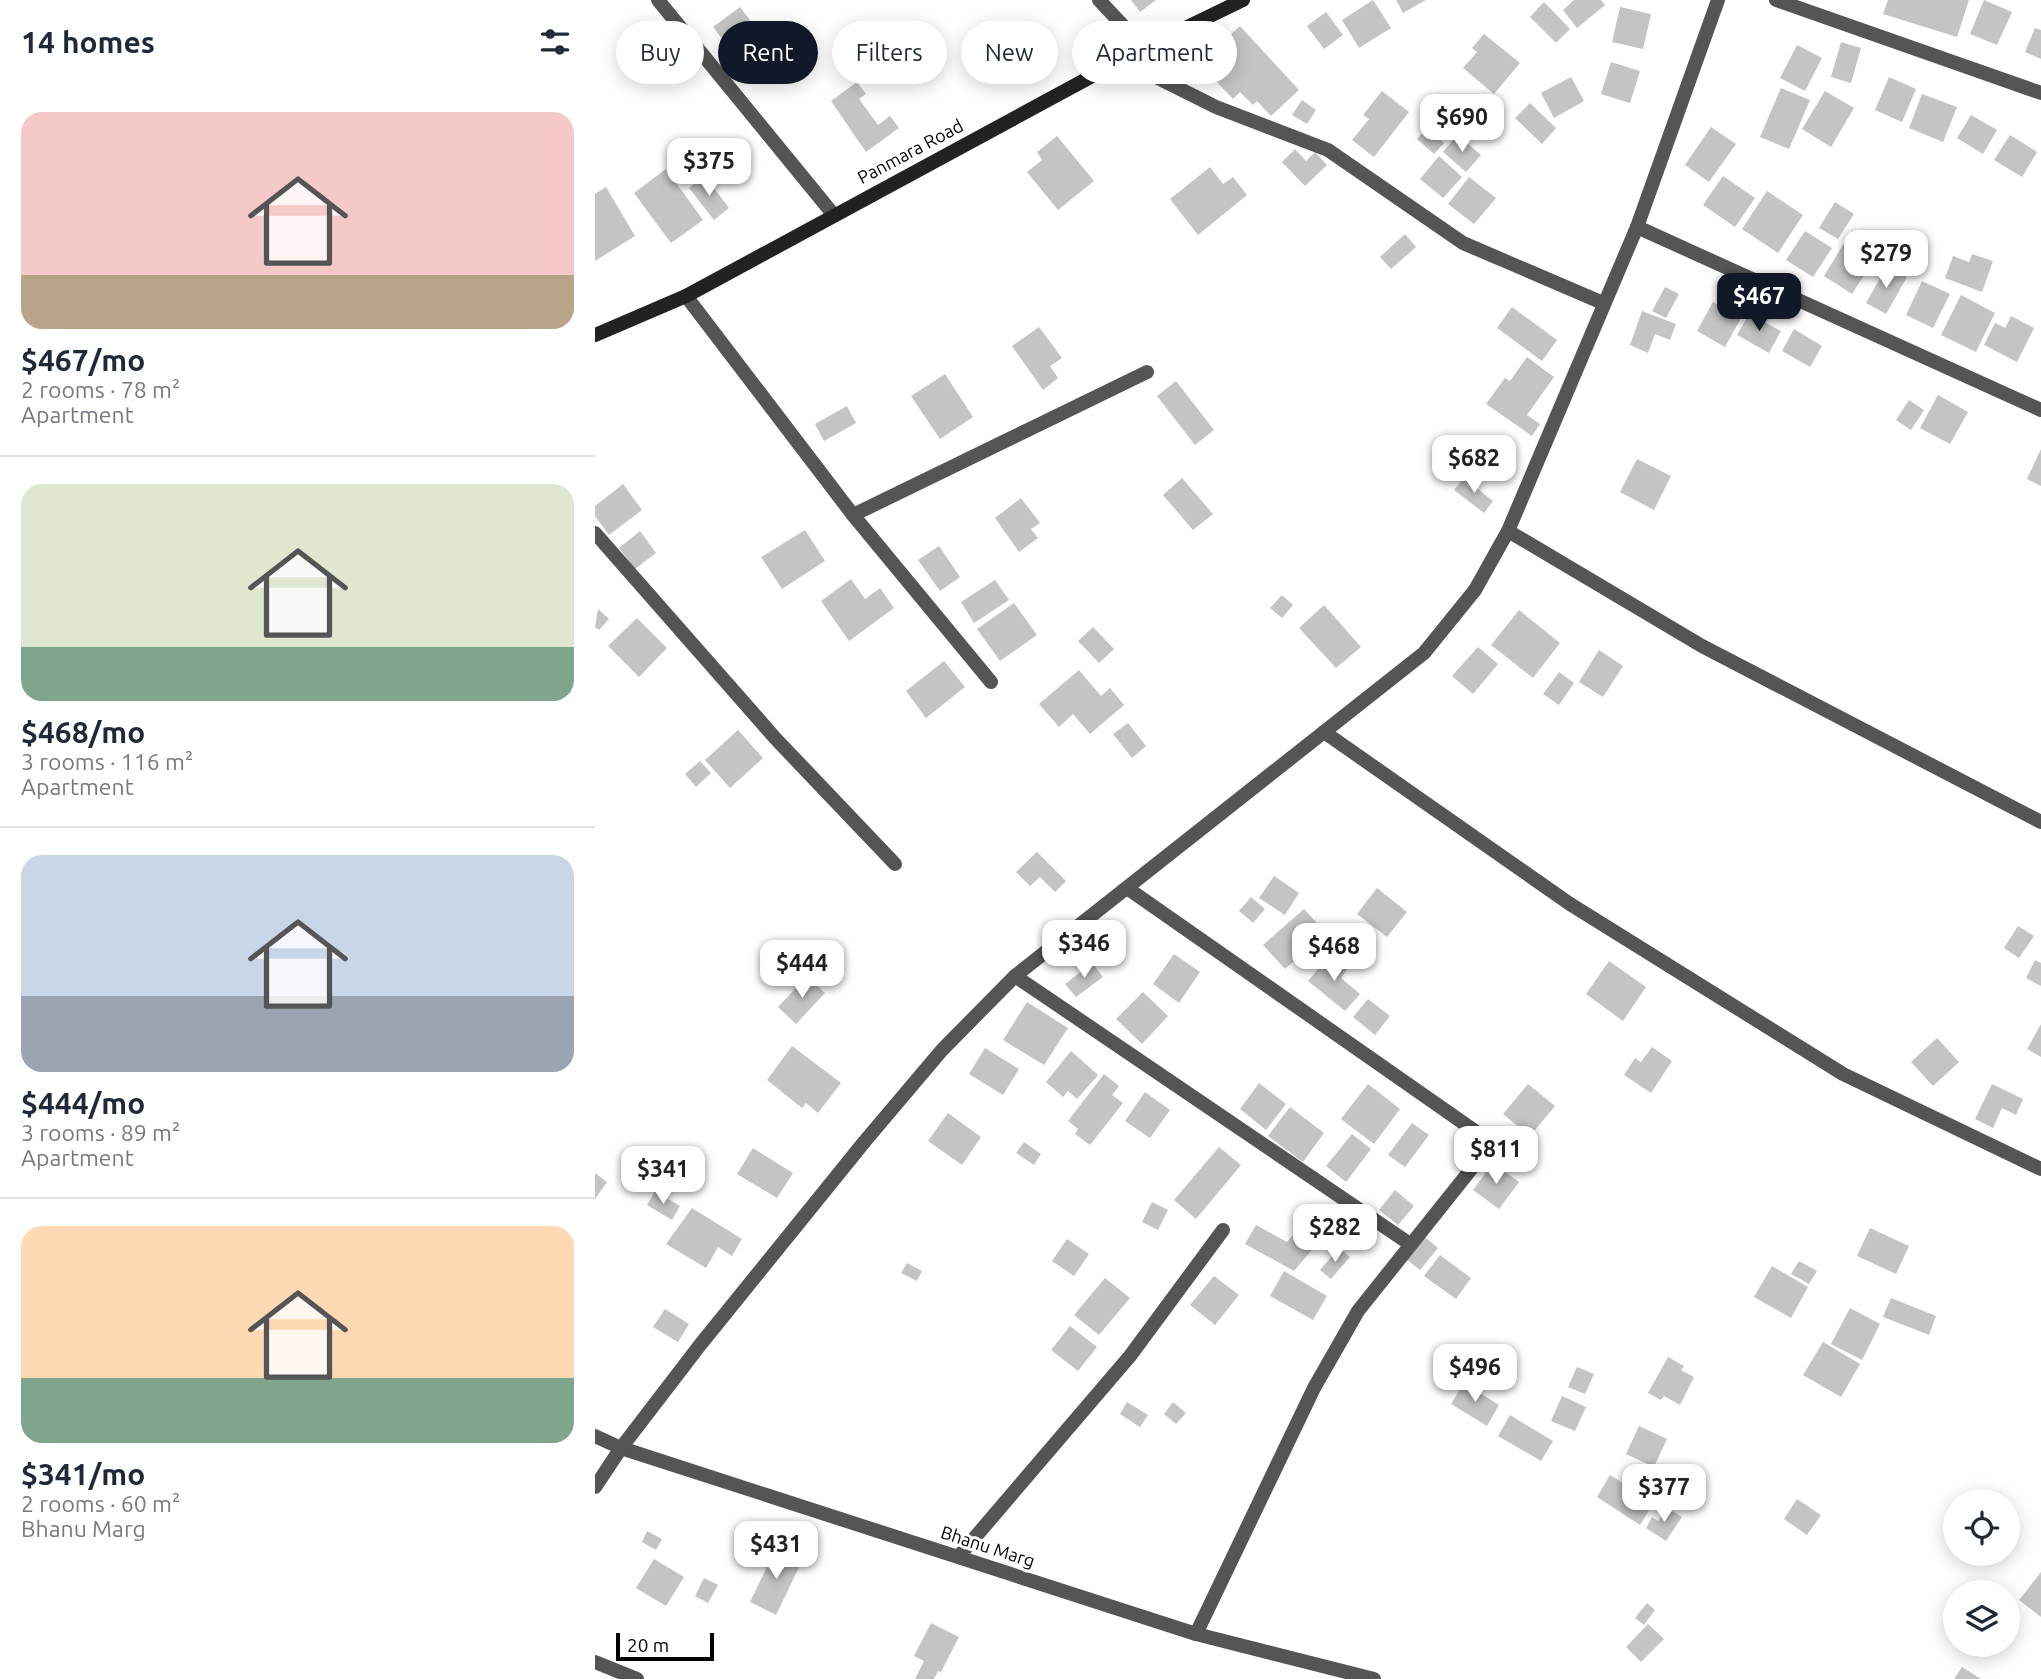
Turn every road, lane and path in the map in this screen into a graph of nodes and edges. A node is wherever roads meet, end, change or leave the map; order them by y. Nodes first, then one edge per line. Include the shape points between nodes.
1 (658, 0) edge
2 (1100, 0) edge
3 (1243, 0) edge
4 (1718, 0) edge
5 (1776, 0) edge
6 (1119, 21) edge
7 (1200, 21) edge
8 (1077, 84) edge
9 (1170, 84) edge
10 (2041, 93) edge
11 (833, 214) junction
12 (1637, 228) junction
13 (686, 296) junction
14 (1603, 303) junction
15 (595, 335) edge
16 (1147, 372) dead end
17 (2041, 410) edge
18 (853, 515) junction
19 (1508, 531) junction
20 (595, 533) edge
21 (991, 682) dead end
22 (1324, 732) junction
23 (2041, 822) edge
24 (895, 864) dead end
25 (1127, 888) junction
26 (1015, 976) junction
27 (2041, 1169) edge
28 (1223, 1230) dead end
29 (1410, 1244) junction
30 (595, 1436) edge
31 (621, 1448) junction
32 (595, 1487) edge
33 (959, 1556) junction
34 (1196, 1634) junction
35 (595, 1662) edge
36 (636, 1679) edge
37 (1374, 1679) edge

1 - 11 street
2 - 6 street
3 - 7 street, Panmara Road
4 - 12 street
5 - 10 street
8 - 11 street, Panmara Road
9 - 14 street via 1328,150 1463,243
11 - 13 street, Panmara Road
12 - 14 street
12 - 17 street
13 - 15 street, Panmara Road
13 - 18 street
14 - 19 street
16 - 18 street
18 - 21 street
19 - 22 street via 1475,590 1424,653
19 - 23 street via 1702,646
20 - 24 street via 775,738
22 - 25 street
22 - 27 street via 1570,904 1843,1074
25 - 26 street
25 - 29 street via 1492,1143
26 - 29 street
26 - 31 street via 942,1050 865,1141
28 - 33 street via 1130,1356
29 - 34 street via 1358,1311 1314,1388
30 - 31 street, Bhanu Marg
31 - 32 street
31 - 33 street, Bhanu Marg
33 - 34 street, Bhanu Marg
34 - 37 street, Bhanu Marg
35 - 36 street

